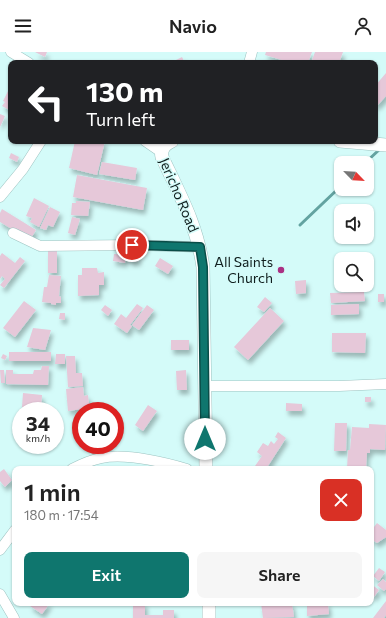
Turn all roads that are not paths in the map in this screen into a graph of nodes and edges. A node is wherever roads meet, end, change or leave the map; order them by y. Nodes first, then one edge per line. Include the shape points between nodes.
1 (11, 52) edge
2 (24, 60) edge
3 (39, 144) edge
4 (149, 144) edge
5 (167, 144) edge
6 (374, 144) edge
7 (386, 145) edge
8 (161, 152) junction
9 (0, 197) edge
10 (12, 233) dead end
11 (200, 247) junction
12 (386, 384) edge
13 (205, 386) junction
14 (78, 466) edge
15 (175, 466) edge
16 (206, 466) edge
17 (12, 534) edge
18 (0, 550) edge
19 (0, 594) edge
20 (209, 606) edge
21 (14, 618) edge
22 (209, 618) edge

1 - 2 street
3 - 9 street
4 - 8 street
5 - 8 street, Jericho Road
6 - 7 street
8 - 11 street, Jericho Road via 193,223
10 - 11 street via 40,246
11 - 13 street, Jericho Road via 203,267
12 - 13 street
13 - 16 street, Jericho Road
14 - 15 street via 103,458 160,462
17 - 18 street
19 - 21 street
20 - 22 street

